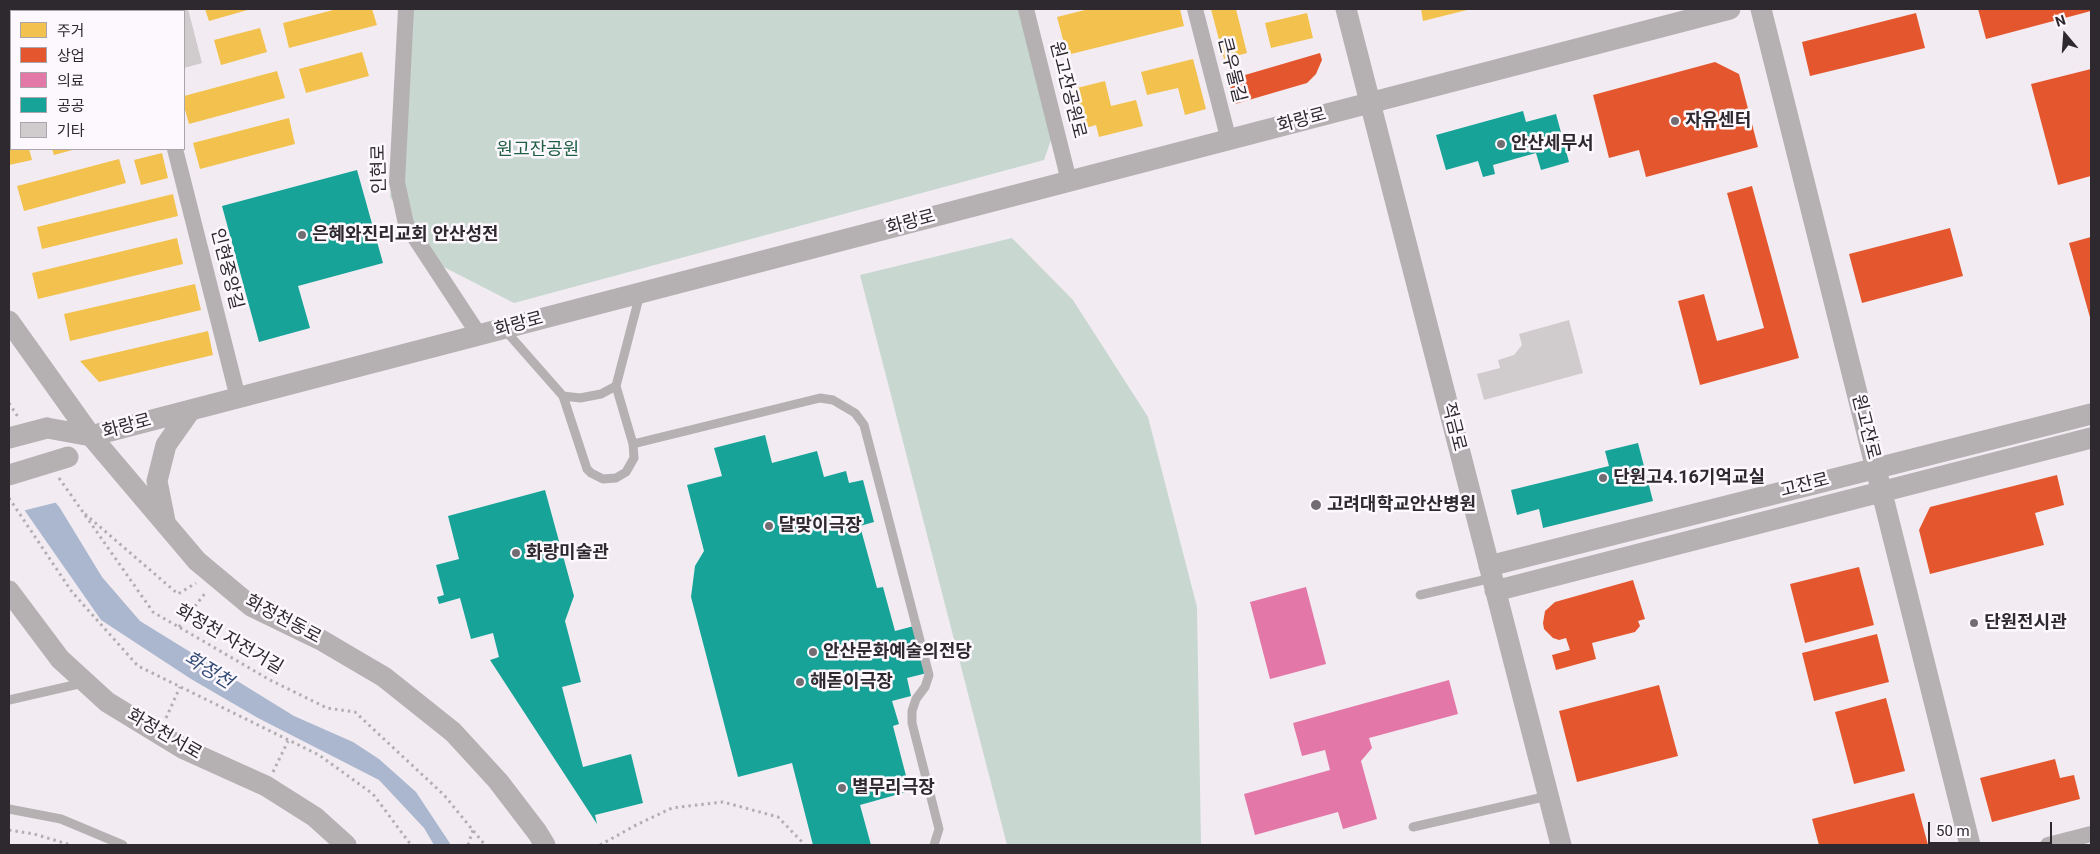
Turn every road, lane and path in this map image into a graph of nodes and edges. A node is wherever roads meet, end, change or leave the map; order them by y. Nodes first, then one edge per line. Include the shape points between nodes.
1 (406, 9) edge
2 (1026, 9) edge
3 (1195, 9) edge
4 (1346, 9) edge
5 (1730, 9) edge
6 (1761, 9) edge
7 (1369, 103) junction
8 (1229, 141) junction
9 (175, 150) edge
10 (1069, 181) junction
11 (640, 293) junction
12 (9, 320) edge
13 (503, 329) junction
14 (479, 335) junction
15 (616, 386) junction
16 (563, 396) junction
17 (238, 398) junction
18 (9, 403) edge
19 (190, 411) junction
20 (2091, 414) edge
21 (20, 419) dead end
22 (91, 436) junction
23 (9, 438) edge
24 (2091, 438) edge
25 (633, 444) junction
26 (1876, 468) junction
27 (9, 475) edge
28 (59, 477) dead end
29 (1882, 492) junction
30 (9, 498) edge
31 (81, 510) junction
32 (166, 524) junction
33 (214, 575) junction
34 (1492, 579) junction
35 (9, 591) edge
36 (1420, 595) dead end
37 (179, 627) junction
38 (86, 682) junction
39 (180, 687) junction
40 (9, 700) edge
41 (159, 734) junction
42 (288, 741) junction
43 (266, 786) junction
44 (1548, 796) junction
45 (9, 809) edge
46 (1412, 827) dead end
47 (9, 830) edge
48 (472, 830) junction
49 (2091, 834) edge
50 (939, 844) edge
51 (71, 845) edge
52 (123, 845) edge
53 (346, 845) edge
54 (411, 845) edge
55 (468, 845) edge
56 (485, 845) edge
57 (545, 845) edge
58 (600, 845) edge
59 (804, 845) edge
60 (1561, 845) edge
61 (1970, 845) edge
62 (2048, 845) edge

1 - 14 street, 인현로 via 397,182 402,207 406,224
2 - 10 street, 원고잔공원로
3 - 8 street, 큰우물길
4 - 7 street, 적금로
5 - 7 street, 화랑로
6 - 26 street, 원고잔로
7 - 8 street, 화랑로
7 - 34 street, 적금로
8 - 10 street, 화랑로
9 - 17 street, 인현중앙길
10 - 11 street, 화랑로
11 - 13 street, 화랑로
11 - 15 lane
12 - 22 street, 화정천동로
13 - 14 street, 화랑로
13 - 16 lane
14 - 17 street, 화랑로
15 - 16 lane via 601,394 580,398
15 - 25 lane
16 - 25 lane via 584,464 591,473 603,479 622,475 632,463
17 - 19 street, 화랑로
18 - 21 path
19 - 22 street, 화랑로
19 - 32 street via 166,445 156,481
20 - 26 street, 고잔로
22 - 23 street, 화랑로, bridge via 47,428
22 - 27 street, 화랑로, bridge via 68,457
22 - 32 street, 화정천동로
24 - 29 street, 고잔로
25 - 50 lane via 820,398 833,400 855,413 864,426 929,675 916,699 912,723 939,829
26 - 29 street, 원고잔로
26 - 34 street, 고잔로
28 - 31 path, 화정천 자전거길
29 - 34 street, 고잔로
29 - 61 street, 원고잔로
30 - 39 path via 72,592 138,666
31 - 33 path via 178,594
31 - 37 path, 화정천 자전거길 via 153,612
32 - 33 street, 화정천동로 via 197,561
33 - 37 path
33 - 57 street, 화정천동로 via 251,606 321,640 384,677 453,732 498,781
34 - 36 lane
34 - 44 street, 적금로
35 - 38 street, 화정천서로 via 60,659
37 - 48 path, 화정천 자전거길 via 270,680 327,708 355,712 444,795
38 - 40 lane
38 - 41 street, 화정천서로 via 107,702
39 - 41 path
39 - 42 path
41 - 43 street, 화정천서로 via 184,749
42 - 43 path
42 - 54 path via 319,755 373,794
43 - 53 street, 화정천서로 via 315,817
44 - 46 lane
44 - 60 street, 적금로
45 - 52 lane via 61,820
47 - 51 path
48 - 55 path
48 - 56 path, 화정천 자전거길
49 - 62 street
58 - 59 path via 672,808 723,802 778,817

